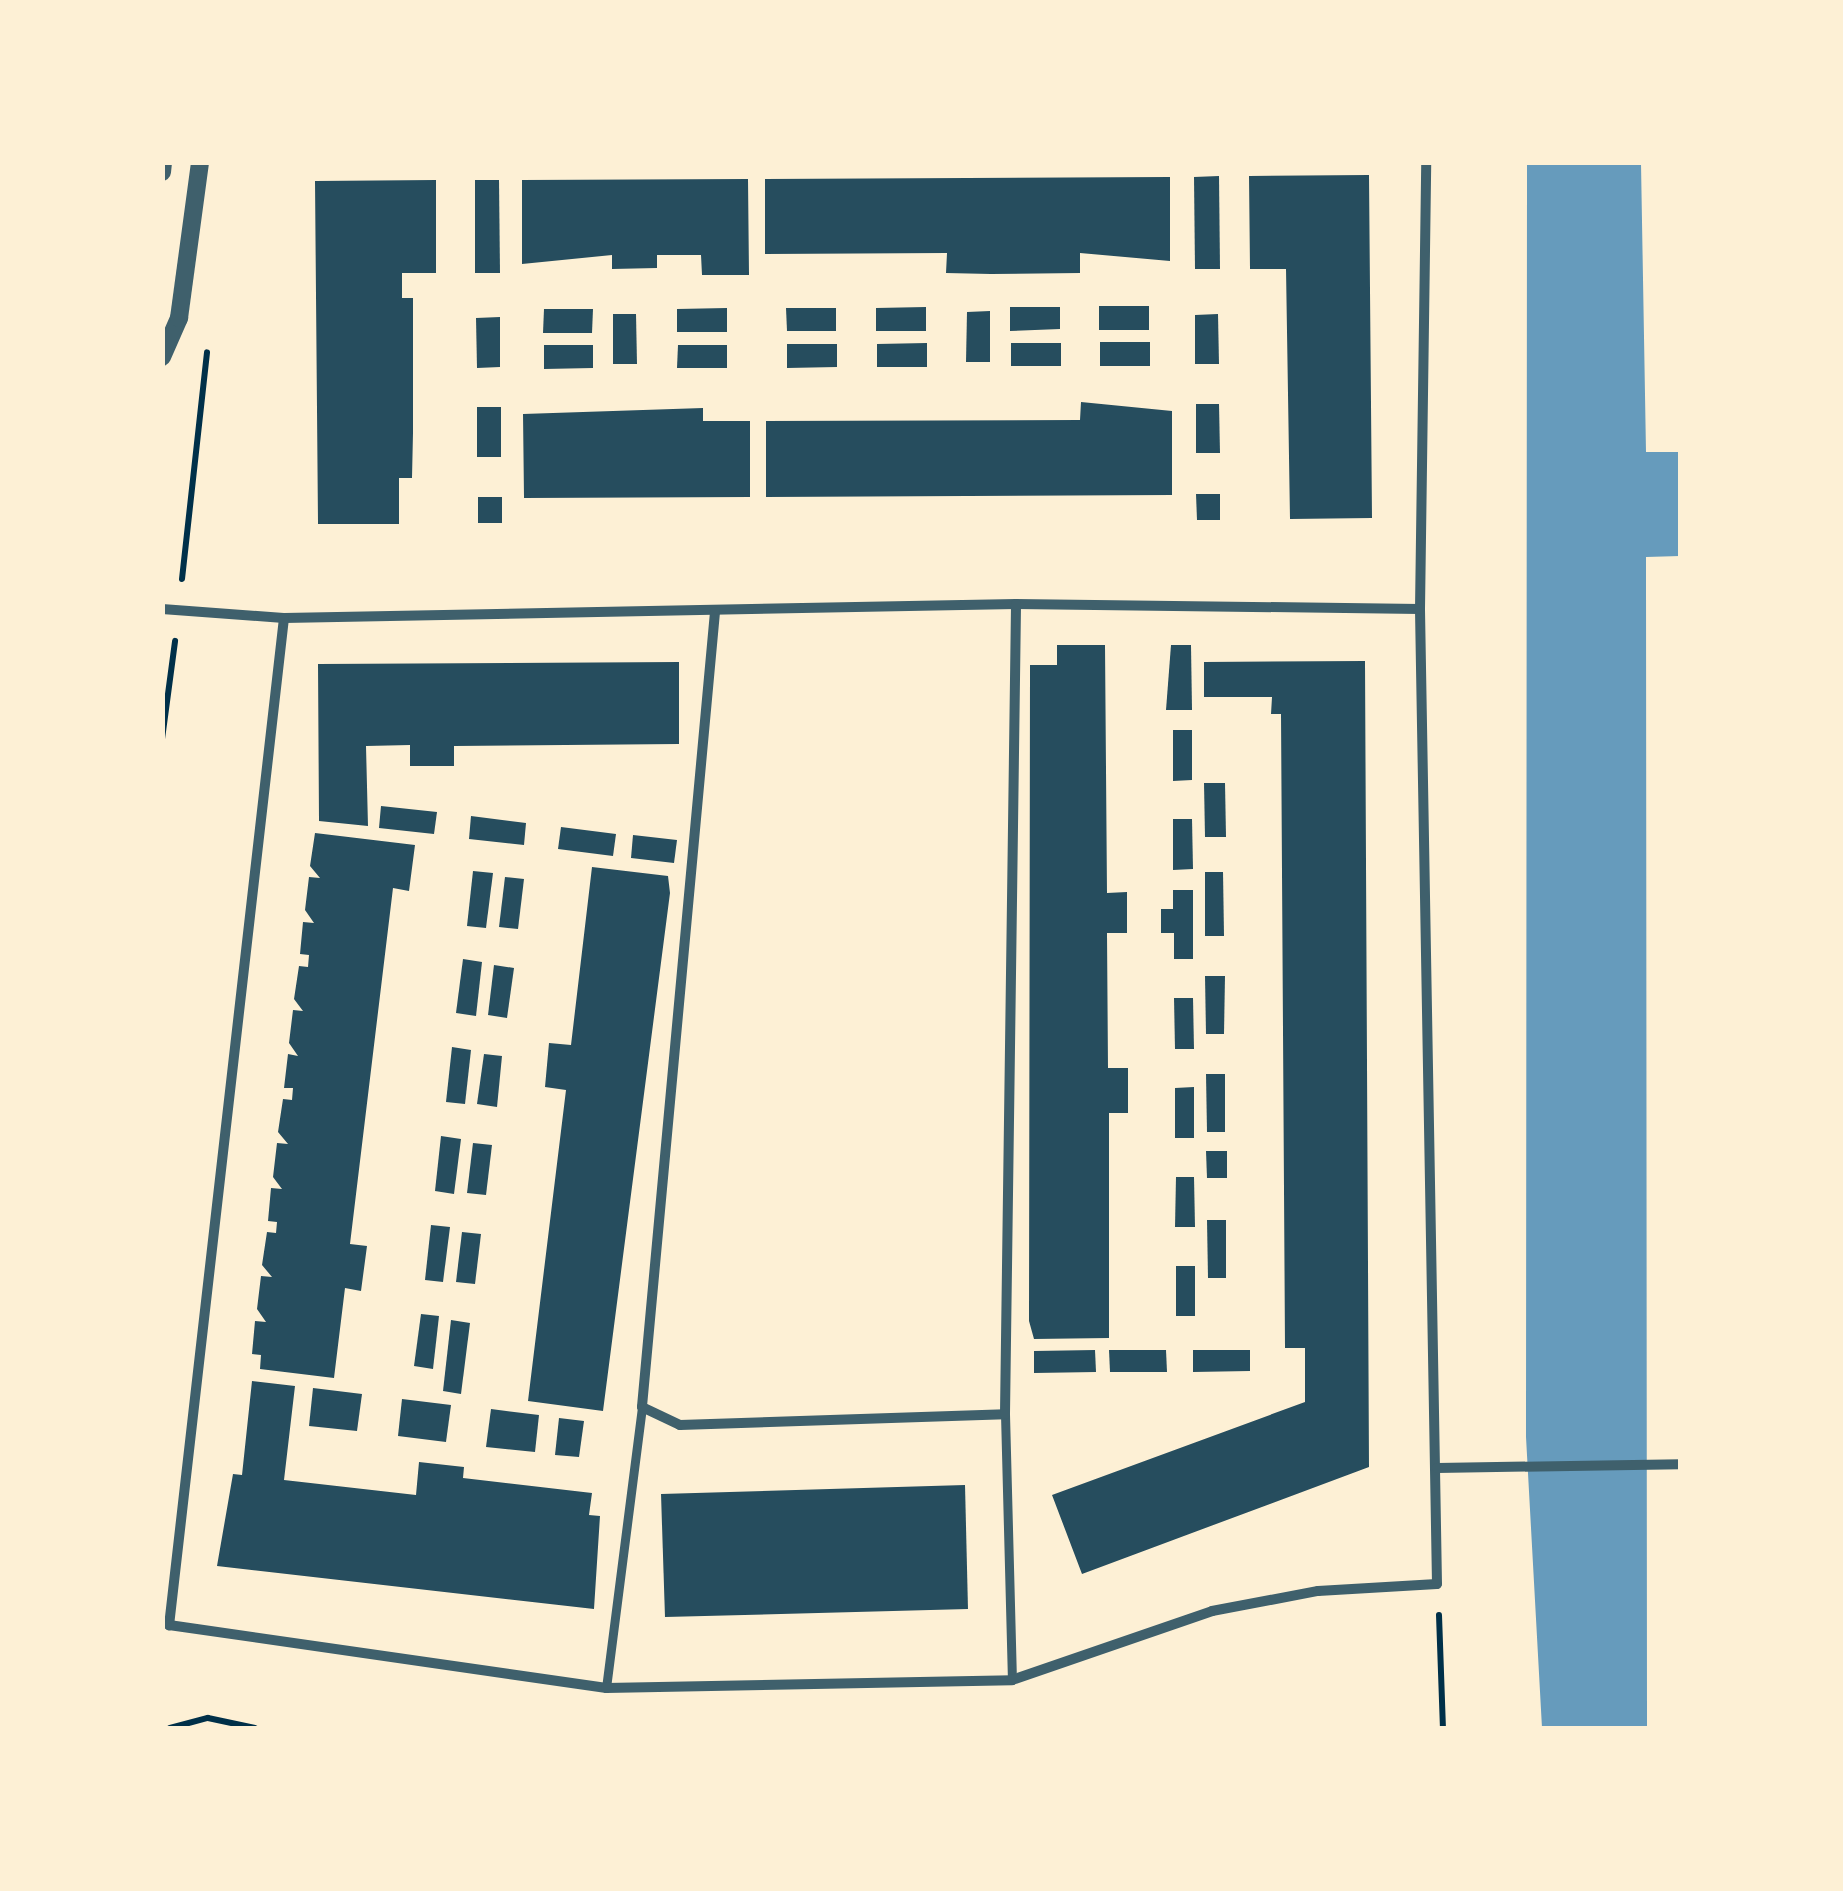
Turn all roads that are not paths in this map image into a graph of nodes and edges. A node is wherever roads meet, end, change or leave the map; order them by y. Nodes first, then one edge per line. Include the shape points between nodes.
1 (163, 162) edge
2 (200, 162) edge
3 (1426, 162) edge
4 (162, 172) edge
5 (162, 356) edge
6 (1016, 604) junction
7 (162, 609) edge
8 (1420, 609) junction
9 (714, 612) junction
10 (284, 618) junction
11 (642, 1406) junction
12 (1005, 1414) junction
13 (1676, 1464) edge
14 (1437, 1468) junction
15 (1012, 1680) junction
16 (606, 1688) junction

1 - 4 street
2 - 5 street via 179,318
3 - 8 street
6 - 8 street
6 - 9 street
6 - 12 street
7 - 10 street
8 - 14 street
9 - 10 street
9 - 11 street
10 - 16 street via 170,1625
11 - 12 street via 680,1425
11 - 16 street
12 - 15 street
13 - 14 street
14 - 15 street via 1438,1584 1318,1590 1212,1611
15 - 16 street

